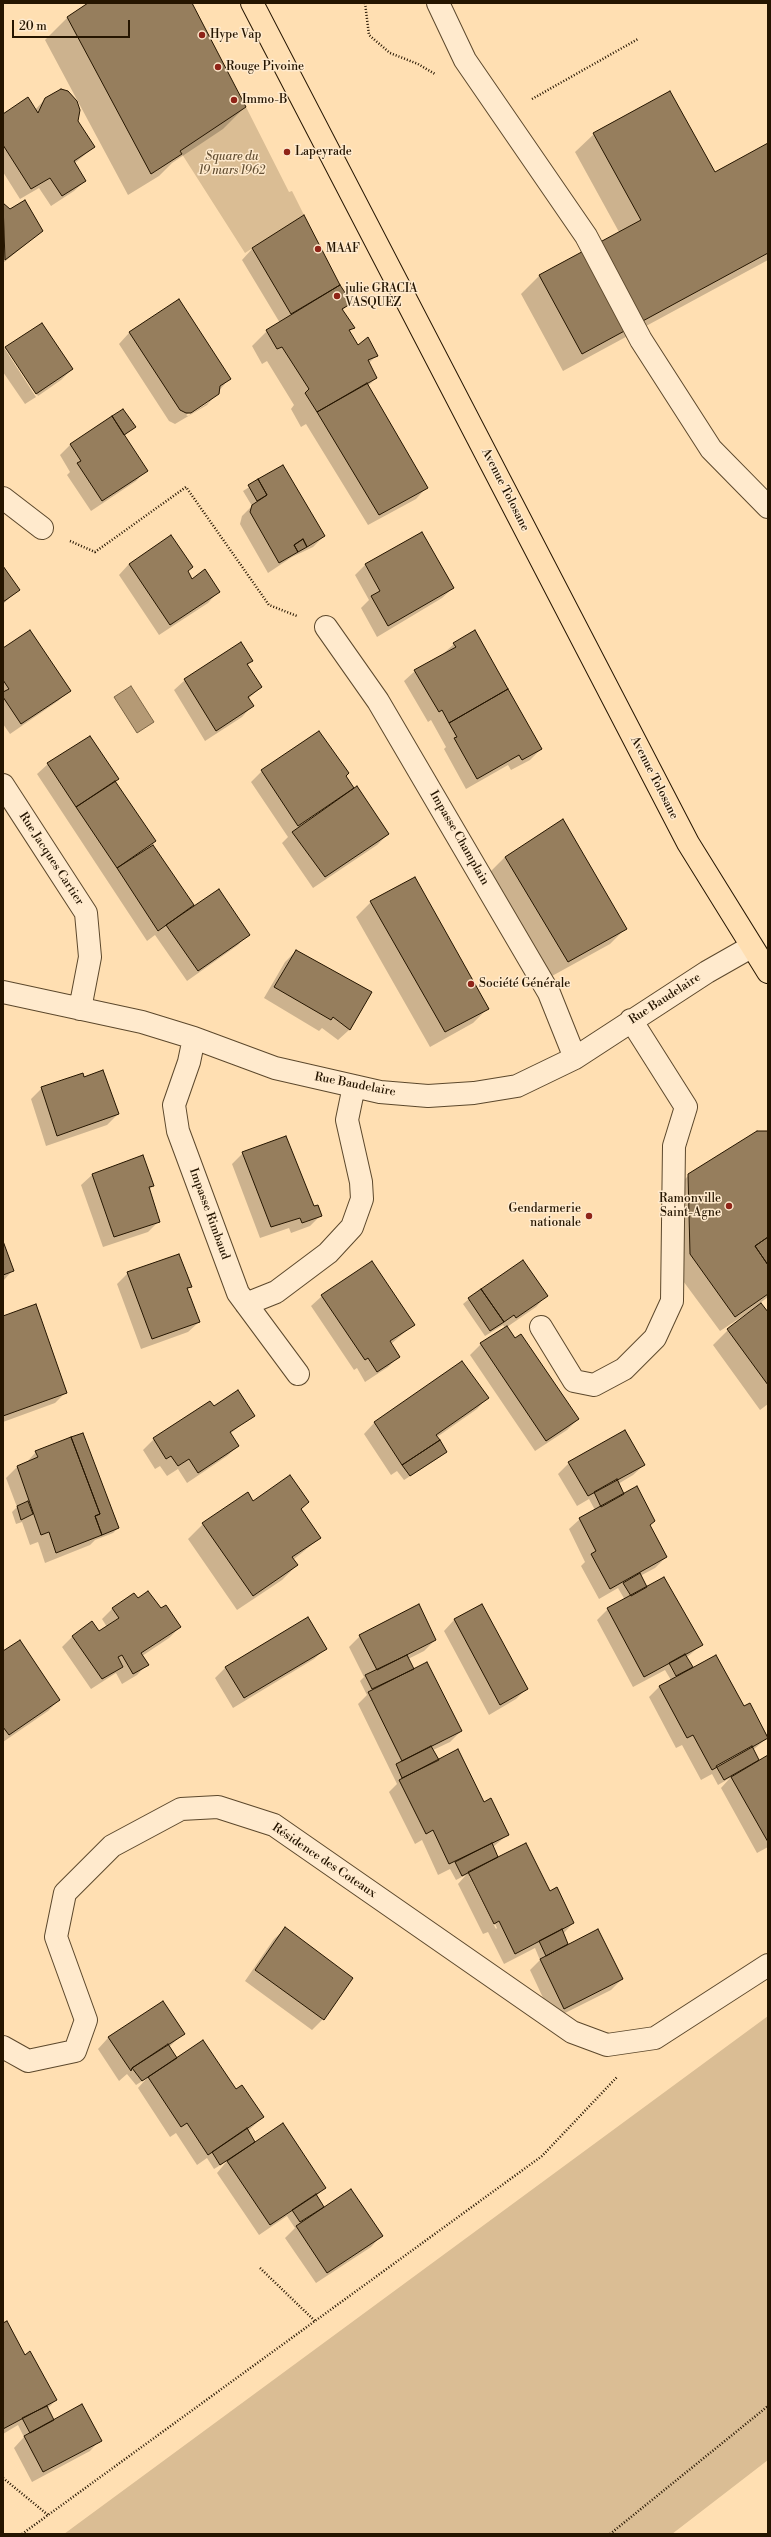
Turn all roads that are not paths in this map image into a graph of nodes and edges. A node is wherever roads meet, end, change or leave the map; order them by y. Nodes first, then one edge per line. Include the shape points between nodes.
1 (252, 3) edge
2 (438, 3) edge
3 (3, 498) edge
4 (768, 507) edge
5 (42, 528) road end
6 (326, 627) road end
7 (3, 785) edge
8 (751, 947) junction
9 (768, 972) edge
10 (3, 992) edge
11 (80, 1009) junction
12 (631, 1020) junction
13 (194, 1038) junction
14 (575, 1058) junction
15 (354, 1086) junction
16 (246, 1304) junction
17 (541, 1327) dead end
18 (298, 1374) dead end
19 (768, 1966) edge
20 (3, 2047) edge

1 - 8 main road, Avenue Tolosane via 688,843
2 - 4 street via 465,60 586,236 641,340 711,449
3 - 5 street
6 - 14 street, Impasse Champlain via 378,700 549,994
7 - 11 street, Rue Jacques Cartier via 86,913 90,957
8 - 9 main road, Avenue Tolosane
8 - 12 street, Rue Baudelaire
10 - 11 street, Rue Baudelaire
11 - 13 street, Rue Baudelaire via 142,1022
12 - 14 street, Rue Baudelaire
12 - 17 street via 686,1107 674,1146 672,1301 655,1338 624,1369 594,1385 574,1382
13 - 15 street, Rue Baudelaire via 275,1068
13 - 16 street, Impasse Rimbaud via 189,1062 174,1105 178,1131 238,1293
14 - 15 street, Rue Baudelaire via 517,1086 474,1093 428,1096 380,1092
15 - 16 street via 348,1120 362,1199 352,1227 328,1253 276,1292
16 - 18 street, Impasse Rimbaud
19 - 20 street, Résidence des Coteaux via 655,2038 607,2045 572,2032 274,1825 218,1807 181,1809 112,1846 65,1893 56,1936 86,2020 75,2051 28,2061

